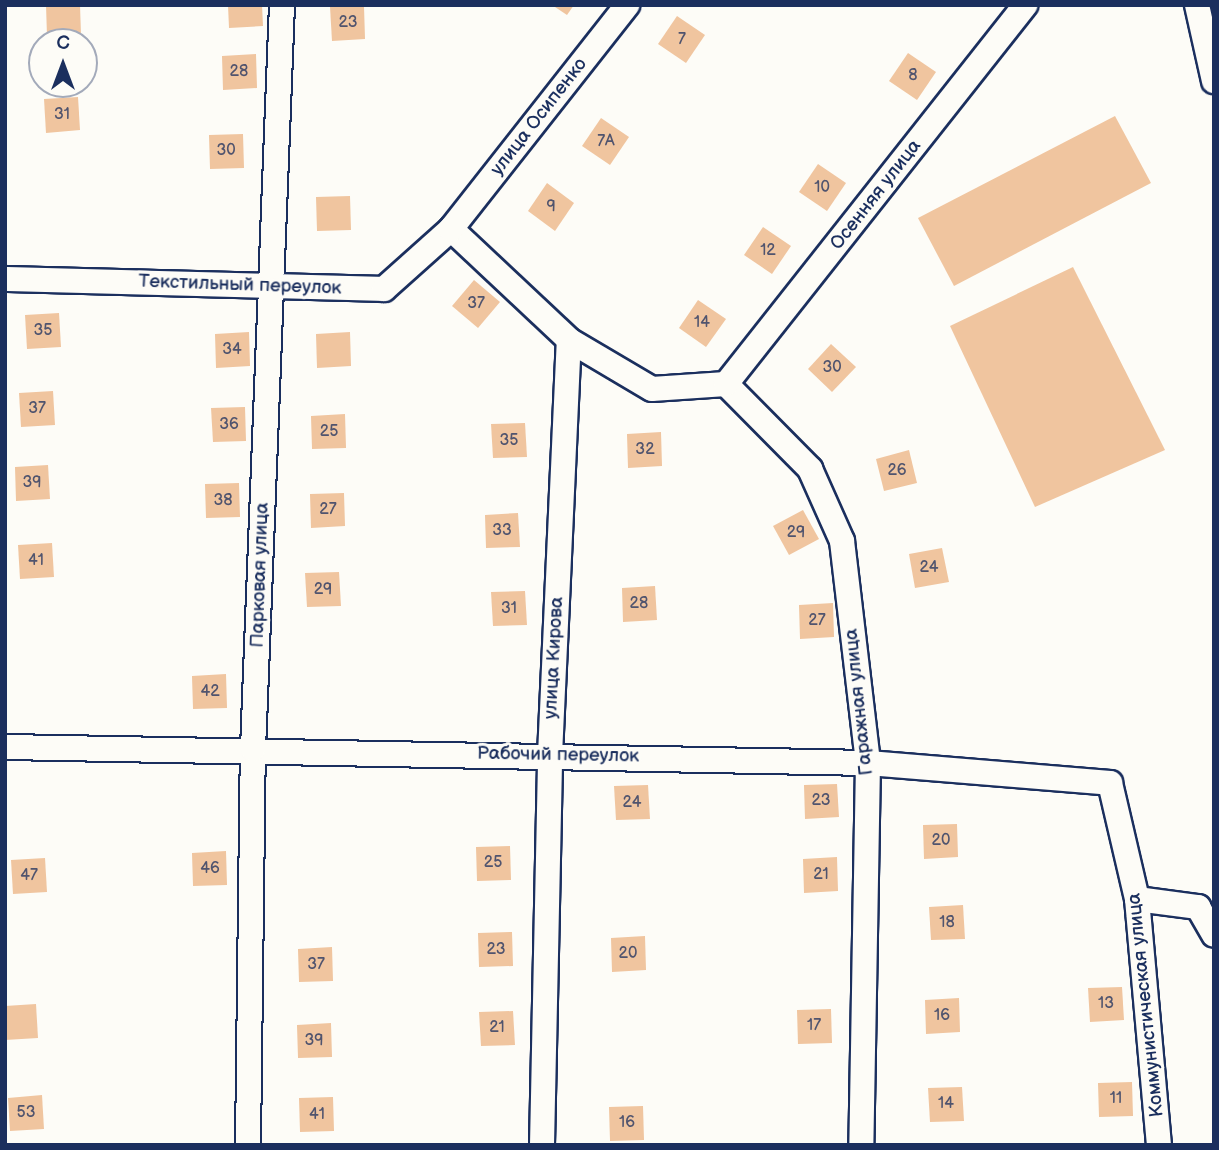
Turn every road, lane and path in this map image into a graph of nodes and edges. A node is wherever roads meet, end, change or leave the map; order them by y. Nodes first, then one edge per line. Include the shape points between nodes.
1 (282, 5) edge
2 (627, 5) edge
3 (1025, 5) edge
4 (1197, 5) edge
5 (1214, 81) edge
6 (451, 229) junction
7 (5, 279) edge
8 (271, 284) junction
9 (569, 340) junction
10 (726, 384) junction
11 (5, 747) edge
12 (253, 749) junction
13 (550, 755) junction
14 (868, 763) junction
15 (1110, 783) joint
16 (1137, 899) junction
17 (1214, 935) edge
18 (248, 1145) edge
19 (542, 1145) edge
20 (861, 1145) edge
21 (1159, 1145) edge

1 - 8 street, Парковая улица
2 - 6 street, улица Осипенко
3 - 10 street, Осенняя улица
4 - 5 street
6 - 8 street, Текстильный переулок via 384,289
6 - 9 street
7 - 8 street, Текстильный переулок
8 - 12 street, Парковая улица
9 - 10 street via 652,389
9 - 13 street, улица Кирова
10 - 14 street, Гаражная улица via 810,469 842,541
11 - 12 street, Рабочий переулок
12 - 13 street, Рабочий переулок
12 - 18 street, Парковая улица
13 - 14 street, Рабочий переулок
13 - 19 street, улица Кирова
14 - 15 street, Рабочий переулок
14 - 20 street, Гаражная улица
15 - 16 street, Коммунистическая улица
16 - 17 street via 1198,907
16 - 21 street, Коммунистическая улица

